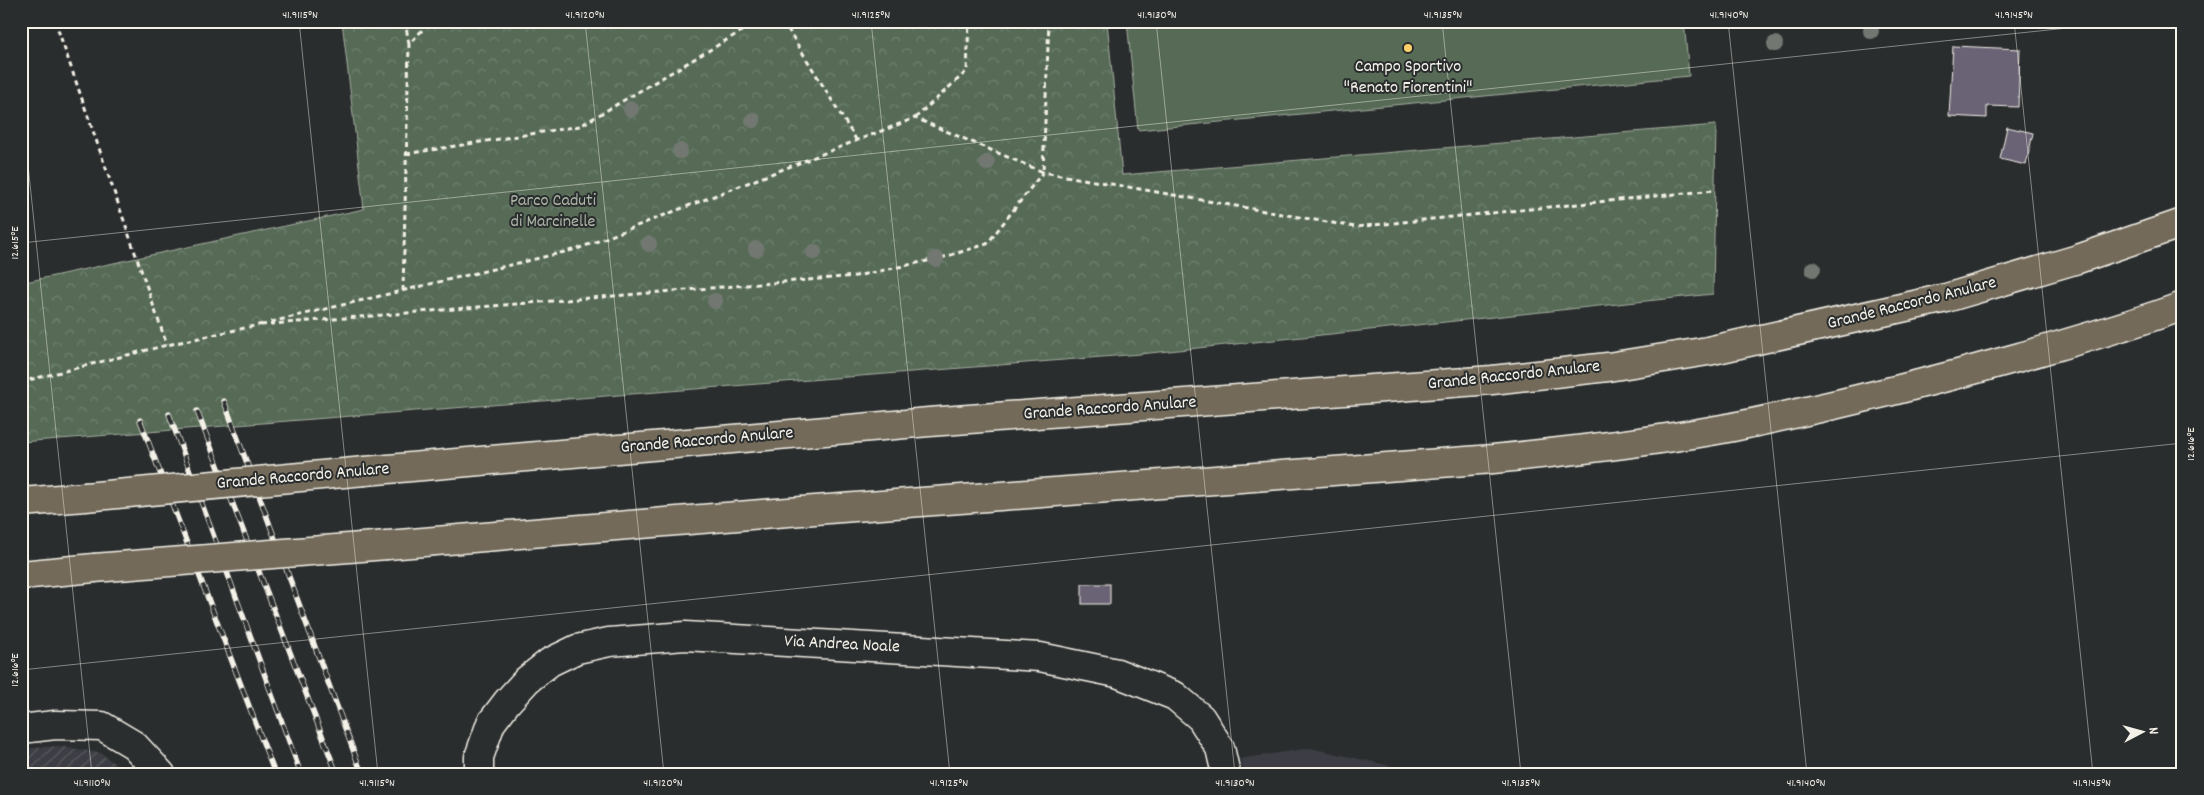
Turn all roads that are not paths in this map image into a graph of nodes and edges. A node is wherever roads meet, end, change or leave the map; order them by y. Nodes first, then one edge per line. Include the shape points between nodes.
1 (2183, 223) edge
2 (2183, 306) edge
3 (21, 502) edge
4 (21, 575) edge
5 (21, 729) edge
6 (161, 774) edge
7 (479, 774) edge
8 (1226, 774) edge

1 - 3 highway, Grande Raccordo Anulare, bridge via 2078,259 1946,298 1708,351 1608,367 1492,380 929,422
2 - 4 highway, bridge via 2026,356 1851,402 1731,427 1562,452
5 - 6 street via 55,725 102,726 134,745
7 - 8 street, Via Andrea Noale via 479,757 491,723 526,680 550,662 577,649 609,642 685,636 1040,657 1117,673 1175,696 1201,718 1220,748

